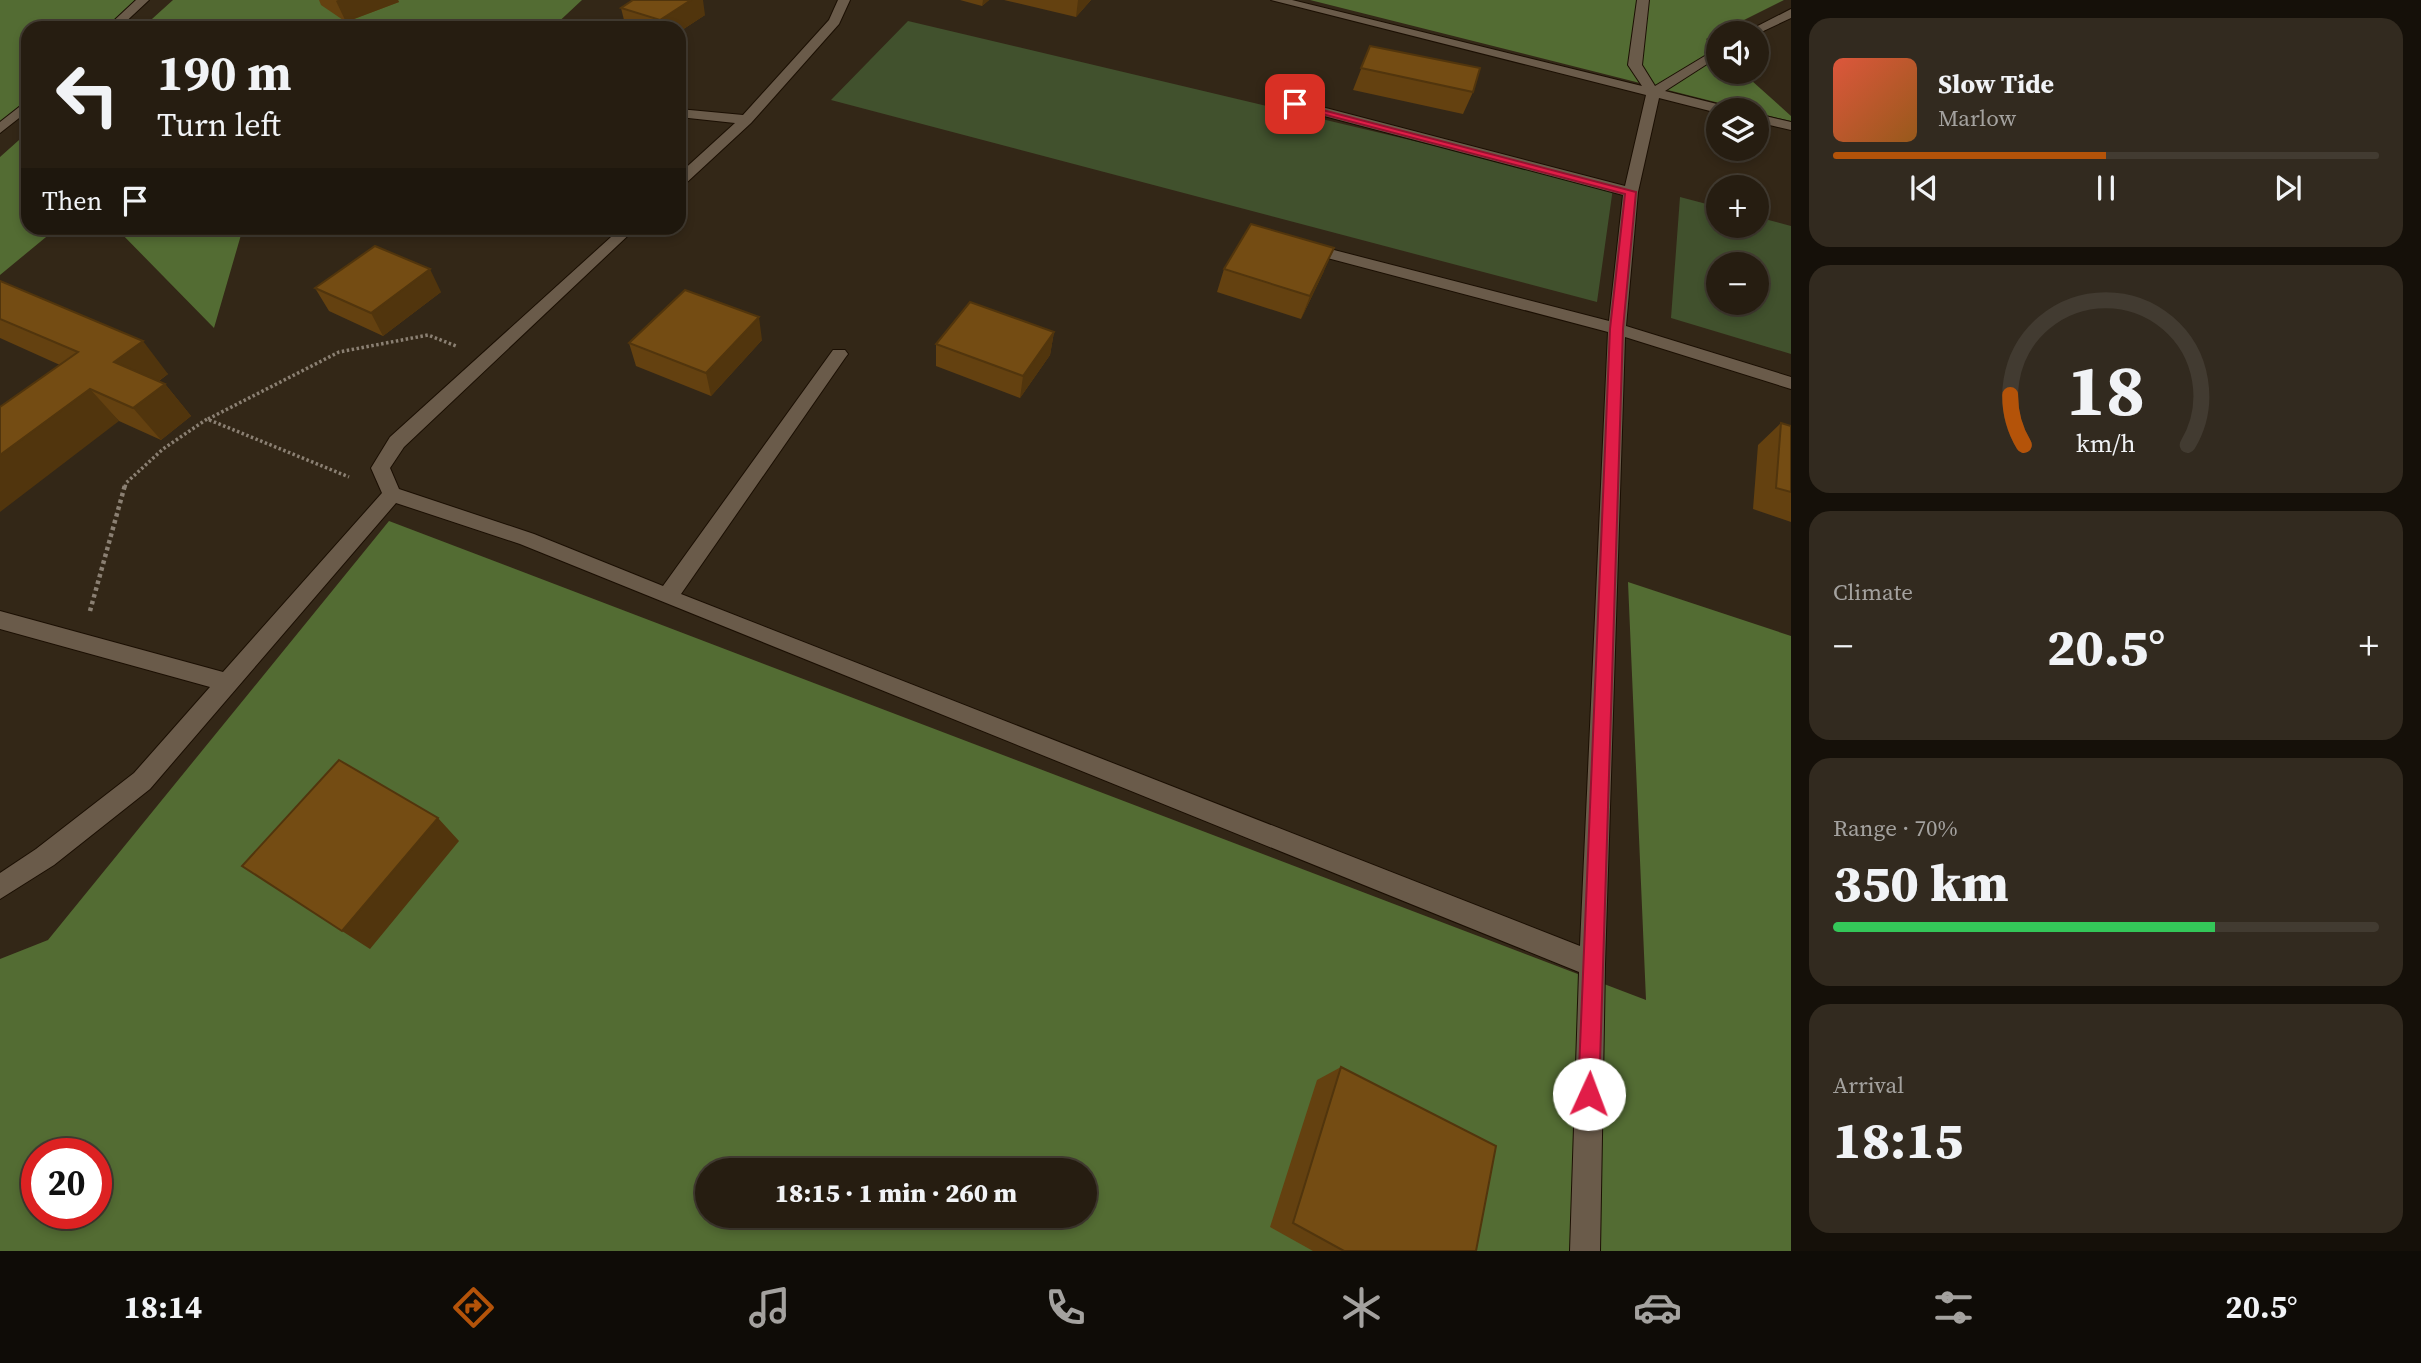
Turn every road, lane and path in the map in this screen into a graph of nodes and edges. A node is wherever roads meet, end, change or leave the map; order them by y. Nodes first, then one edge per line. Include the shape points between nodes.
1 (143, 0) edge
2 (844, 0) edge
3 (1277, 0) edge
4 (1643, 0) edge
5 (1791, 13) edge
6 (120, 21) edge
7 (1769, 24) edge
8 (1706, 60) edge
9 (1653, 93) junction
10 (1295, 104) dead end
11 (1706, 106) edge
12 (21, 110) edge
13 (686, 114) edge
14 (746, 120) junction
15 (1769, 121) edge
16 (1791, 126) edge
17 (0, 130) edge
18 (686, 176) edge
19 (1631, 192) junction
20 (621, 235) edge
21 (1281, 241) edge
22 (1616, 329) junction
23 (839, 354) dead end
24 (488, 359) junction
25 (1791, 383) edge
26 (207, 419) junction
27 (392, 494) junction
28 (667, 597) junction
29 (0, 621) edge
30 (73, 643) junction
31 (229, 684) junction
32 (0, 887) edge
33 (1592, 964) junction
34 (1585, 1251) edge

1 - 6 street
2 - 14 street via 835,21
3 - 9 street
4 - 9 street via 1635,65
5 - 7 street
8 - 9 street
9 - 11 street
9 - 19 street
10 - 19 street
12 - 17 street
13 - 14 street
14 - 18 street
15 - 16 street
19 - 22 street
20 - 24 street
21 - 22 street
22 - 25 street
22 - 33 street
23 - 28 street
24 - 26 path via 428,335 339,352
24 - 27 street via 397,442 380,468
26 - 27 path
26 - 30 path via 163,449 126,483 86,625
27 - 28 street via 527,539
27 - 31 street
28 - 33 street
29 - 30 street
30 - 31 street
31 - 32 street via 142,781
33 - 34 street

